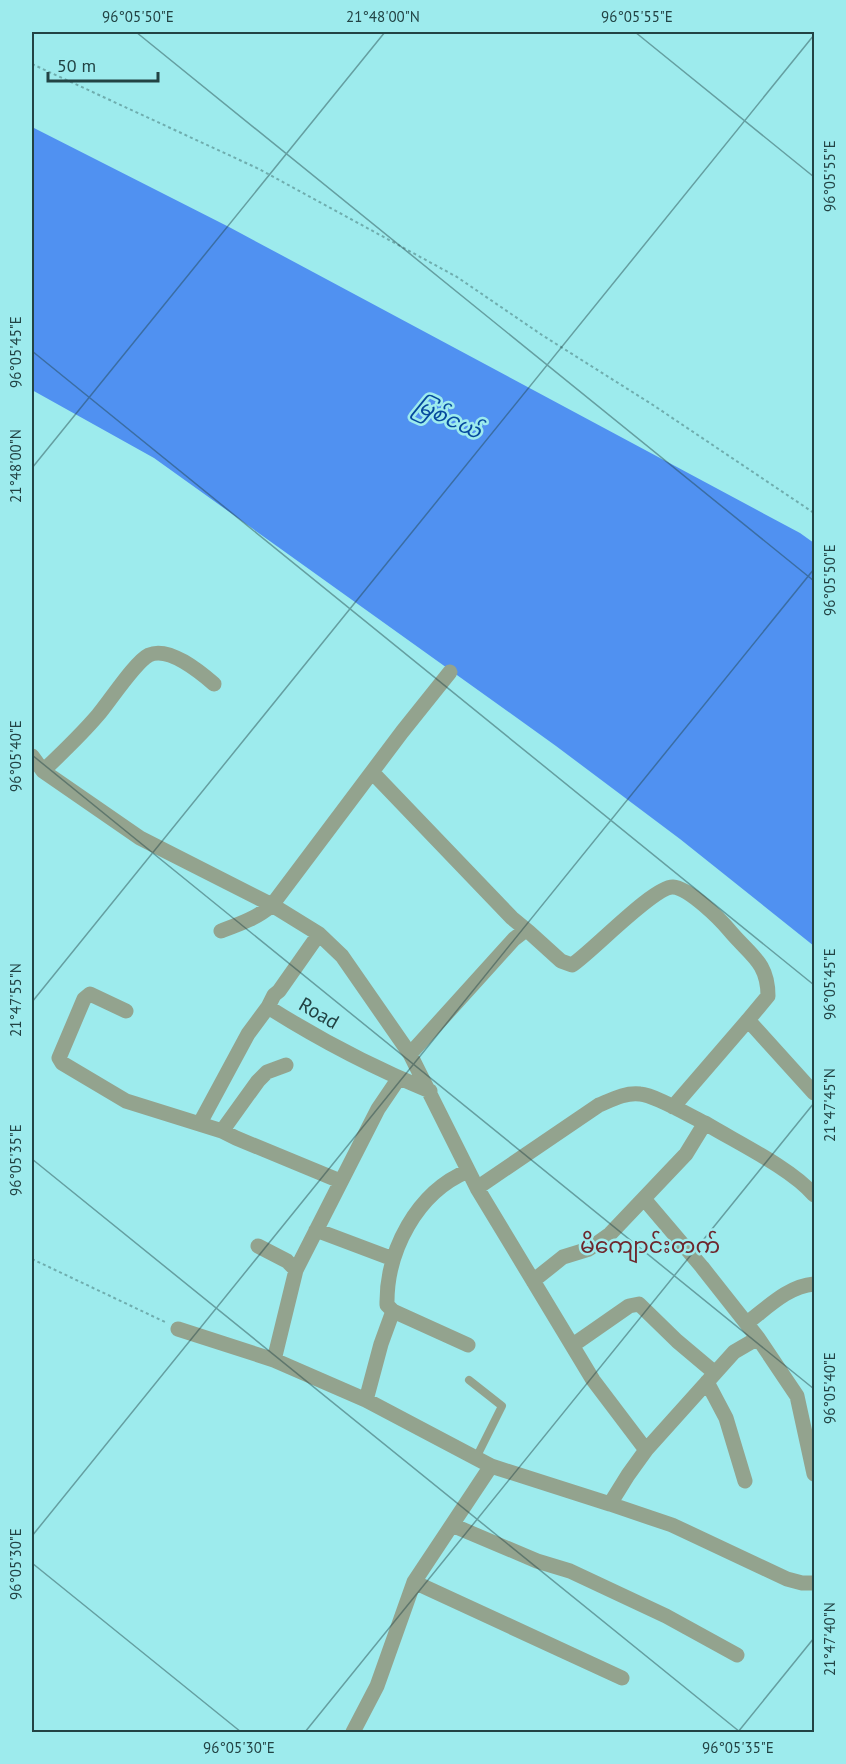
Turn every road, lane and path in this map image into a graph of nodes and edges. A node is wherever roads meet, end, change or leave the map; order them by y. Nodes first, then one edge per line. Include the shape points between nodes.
1 (32, 64) edge
2 (814, 513) edge
3 (450, 672) dead end
4 (214, 684) dead end
5 (32, 756) edge
6 (43, 771) junction
7 (372, 772) junction
8 (272, 905) junction
9 (221, 931) dead end
10 (529, 932) junction
11 (320, 934) junction
12 (268, 1007) junction
13 (126, 1011) dead end
14 (748, 1020) junction
15 (410, 1054) junction
16 (286, 1065) dead end
17 (399, 1078) junction
18 (430, 1091) junction
19 (814, 1093) edge
20 (673, 1107) junction
21 (200, 1123) junction
22 (705, 1123) junction
23 (222, 1131) junction
24 (468, 1171) junction
25 (340, 1181) junction
26 (477, 1188) junction
27 (814, 1195) edge
28 (645, 1200) junction
29 (316, 1230) junction
30 (258, 1246) dead end
31 (32, 1259) edge
32 (393, 1259) junction
33 (296, 1270) junction
34 (533, 1281) junction
35 (814, 1284) edge
36 (393, 1311) junction
37 (747, 1323) junction
38 (178, 1329) joint
39 (758, 1338) junction
40 (468, 1345) dead end
41 (573, 1345) junction
42 (274, 1360) junction
43 (711, 1377) junction
44 (469, 1380) dead end
45 (366, 1400) junction
46 (646, 1450) junction
47 (476, 1458) junction
48 (491, 1466) junction
49 (814, 1474) edge
50 (745, 1481) dead end
51 (610, 1504) junction
52 (452, 1524) junction
53 (414, 1582) junction
54 (814, 1582) edge
55 (737, 1655) dead end
56 (622, 1678) dead end
57 (353, 1732) edge

1 - 2 path via 259,169 458,277
3 - 7 street
4 - 6 street via 181,660 164,654 150,655
5 - 6 street
6 - 8 street via 140,838
7 - 8 street
7 - 10 street
8 - 9 street via 242,924
8 - 11 street
10 - 14 street via 561,961 572,965 648,900 663,889 674,887 691,895 721,920 761,963 768,996
10 - 15 street via 513,939
11 - 12 street, Road
11 - 15 street via 342,956
12 - 17 street, Road via 313,1035
12 - 21 street via 248,1034
13 - 21 street via 90,994 84,999 58,1058 126,1101
14 - 19 street
14 - 20 street
15 - 18 street
16 - 23 street via 267,1072 258,1081
17 - 18 street, Road
17 - 25 street
18 - 24 street
20 - 22 street
20 - 26 street via 640,1094 598,1105
21 - 23 street
22 - 27 street via 787,1172
22 - 28 street via 686,1154
23 - 25 street
24 - 26 street
24 - 32 street via 452,1177 430,1196 407,1226
25 - 29 street
26 - 34 street
28 - 34 street via 610,1234 589,1249 562,1257
28 - 37 street
29 - 32 street
29 - 33 street
30 - 33 street
31 - 38 path
32 - 36 street via 387,1291 387,1305
33 - 42 street
34 - 41 street
35 - 37 street via 801,1285 780,1297
36 - 40 street
36 - 45 street
37 - 39 street
38 - 42 street
39 - 43 street via 734,1352
39 - 49 street via 796,1396
41 - 43 street via 629,1305 639,1304
41 - 46 street via 593,1380
42 - 45 street
43 - 46 street
43 - 50 street
44 - 47 lane via 502,1406
45 - 47 street
46 - 51 street
47 - 48 street
48 - 51 street
48 - 52 street
51 - 54 street via 672,1525 787,1579
52 - 53 street
52 - 55 street via 570,1571
53 - 56 street
53 - 57 street via 377,1686

